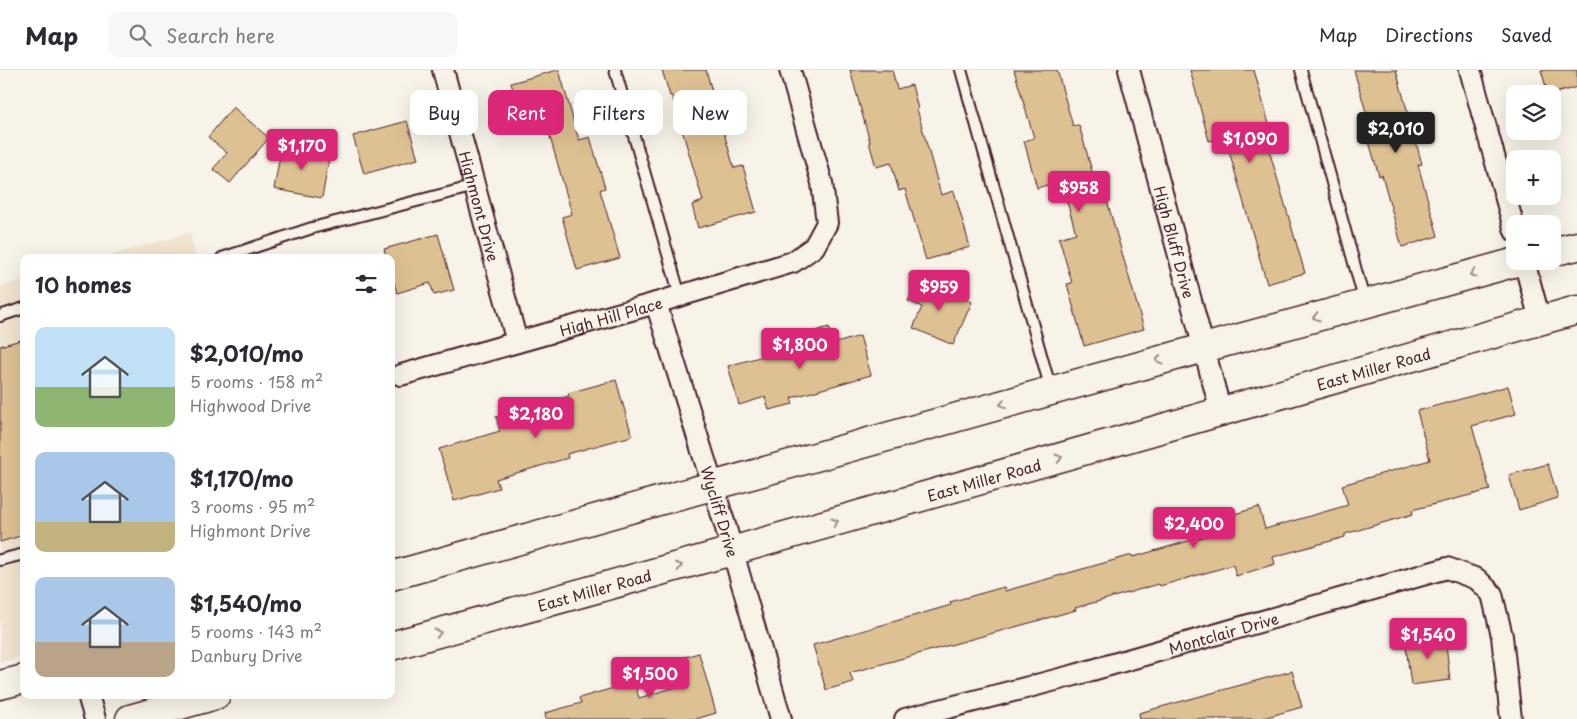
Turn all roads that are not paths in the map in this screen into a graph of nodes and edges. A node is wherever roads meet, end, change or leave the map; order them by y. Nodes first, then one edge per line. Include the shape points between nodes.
1 (443, 70) edge
2 (615, 70) edge
3 (790, 70) edge
4 (961, 70) edge
5 (1129, 70) edge
6 (1301, 70) edge
7 (1470, 70) edge
8 (475, 186) junction
9 (1511, 215) edge
10 (1577, 246) edge
11 (1561, 250) edge
12 (234, 254) edge
13 (1506, 265) edge
14 (1526, 270) edge
15 (680, 296) junction
16 (656, 303) junction
17 (1366, 304) junction
18 (20, 309) edge
19 (1577, 310) edge
20 (0, 316) edge
21 (1540, 320) junction
22 (517, 342) junction
23 (1204, 348) junction
24 (401, 375) dead end
25 (1051, 391) junction
26 (1221, 412) junction
27 (712, 486) junction
28 (732, 552) junction
29 (20, 555) edge
30 (0, 560) edge
31 (395, 575) edge
32 (395, 645) edge
33 (20, 680) edge
34 (0, 685) edge
35 (89, 699) edge
36 (202, 699) edge
37 (948, 713) edge
38 (95, 719) edge
39 (130, 719) edge
40 (781, 719) edge
41 (905, 719) edge
42 (1511, 719) edge

1 - 8 street, Highmont Drive
2 - 15 lane
3 - 15 street, High Hill Place via 822,182 827,223 814,247 793,262
4 - 25 lane
5 - 23 street, High Bluff Drive
6 - 17 lane
7 - 9 street
8 - 12 lane via 312,228
8 - 22 street, Highmont Drive
10 - 11 main road
13 -> 17 main road
14 - 21 street
15 - 16 street, High Hill Place
16 - 22 street, High Hill Place
16 - 27 street, Wycliff Drive
17 -> 23 main road
18 - 20 lane
19 - 21 main road, East Miller Road
21 - 26 main road, East Miller Road
22 - 24 street, High Hill Place
23 -> 25 main road
23 - 26 street, High Bluff Drive
25 -> 27 main road
28 -> 26 main road, East Miller Road
27 - 28 street, Wycliff Drive
27 - 31 main road
32 -> 28 main road, East Miller Road
28 - 40 street, Wycliff Drive
29 - 30 lane
33 - 34 main road
35 - 38 street
36 - 39 main road
37 - 41 street, Montclair Drive
37 - 42 street, Montclair Drive via 1447,568 1477,579 1492,594 1502,636

